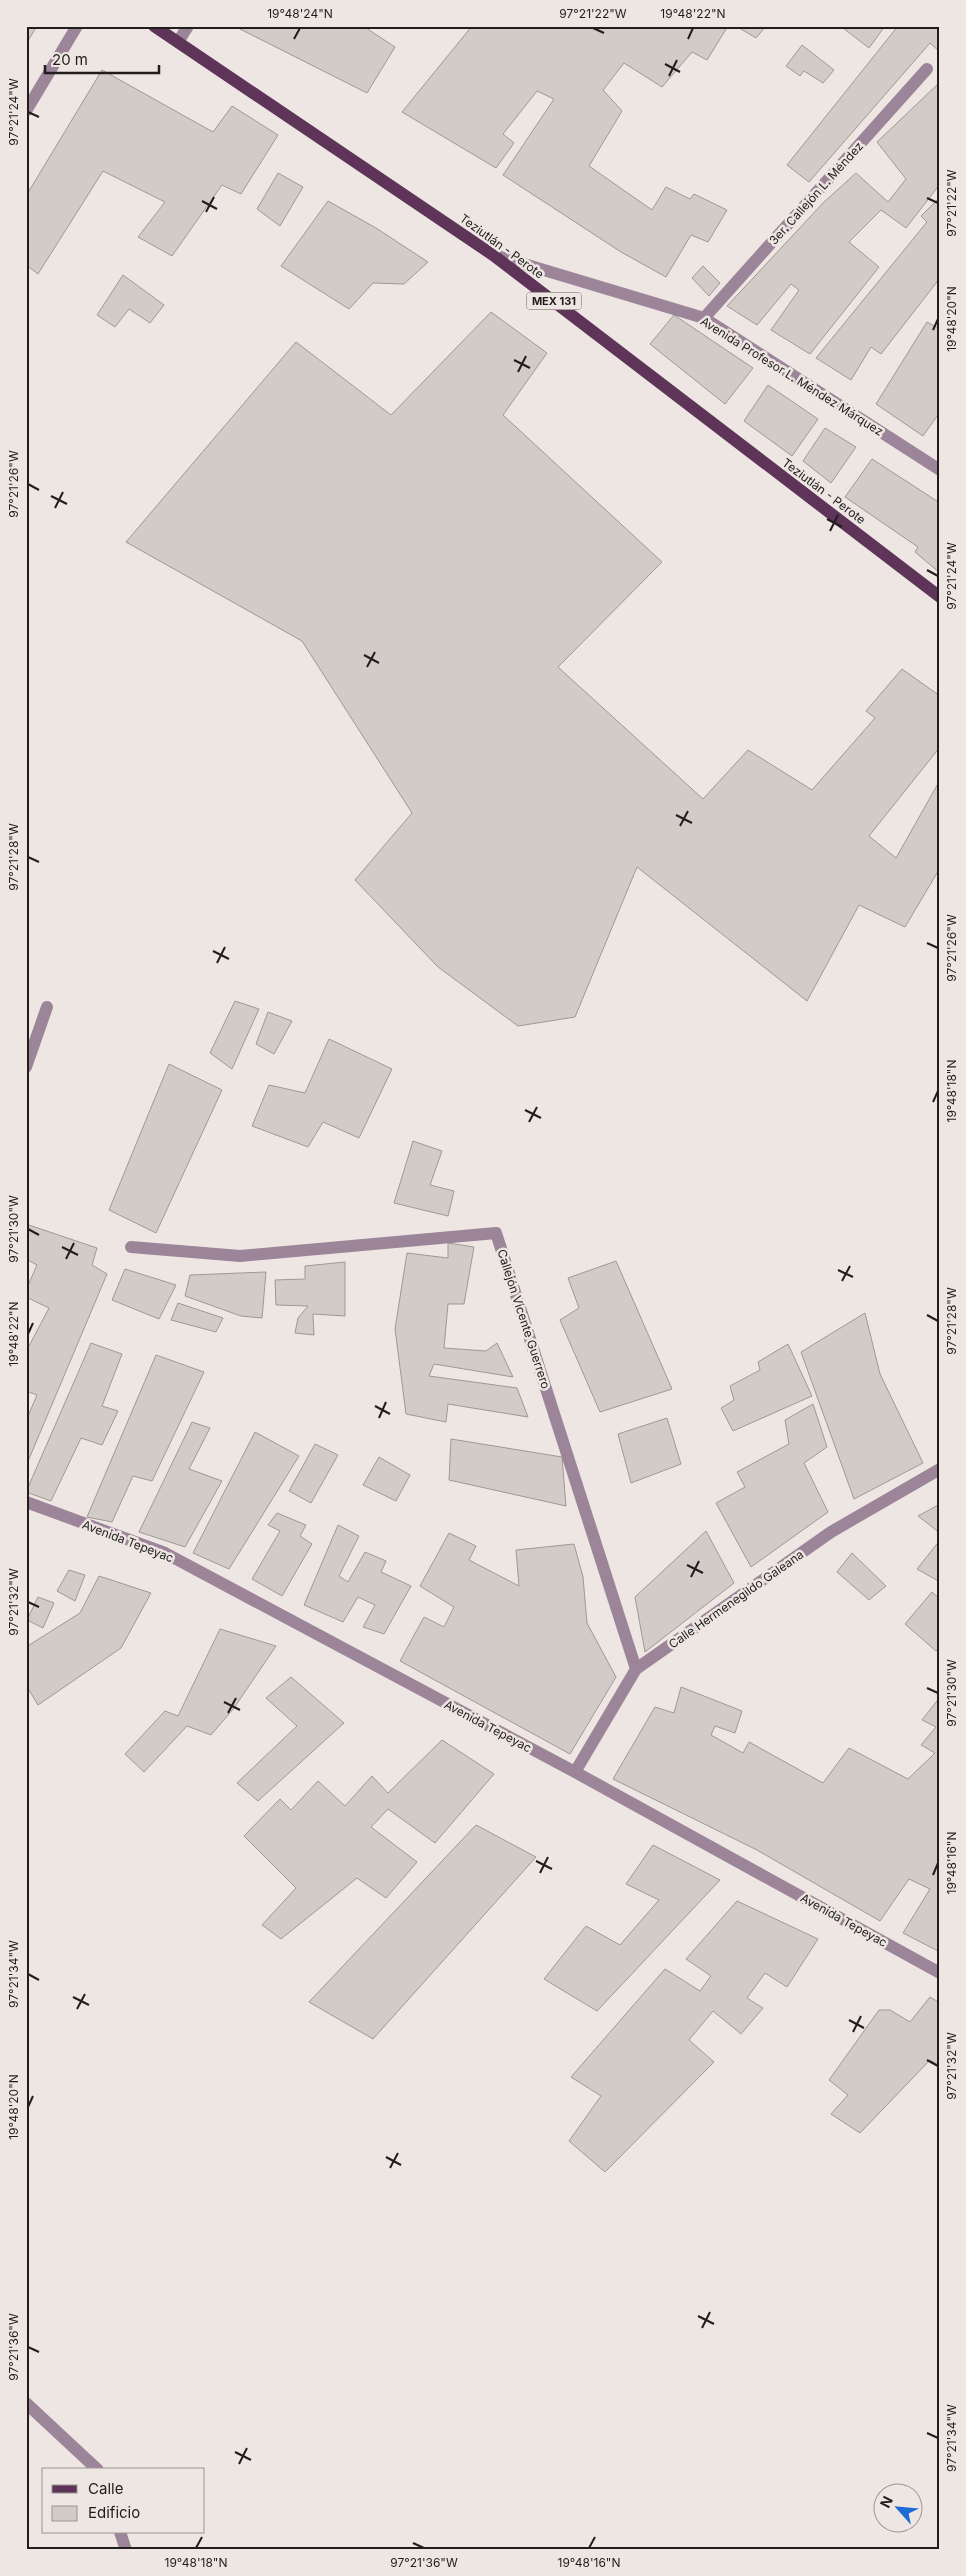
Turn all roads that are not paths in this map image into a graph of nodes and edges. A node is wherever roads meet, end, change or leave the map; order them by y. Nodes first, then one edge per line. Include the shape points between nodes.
1 (77, 26) edge
2 (154, 26) edge
3 (188, 26) edge
4 (178, 42) junction
5 (927, 69) dead end
6 (26, 112) edge
7 (493, 255) junction
8 (704, 318) junction
9 (940, 470) edge
10 (940, 597) edge
11 (47, 1008) dead end
12 (26, 1067) edge
13 (131, 1247) dead end
14 (940, 1469) edge
15 (26, 1502) edge
16 (636, 1669) junction
17 (575, 1772) junction
18 (940, 1972) edge
19 (26, 2402) edge
20 (96, 2468) edge
21 (121, 2534) edge
22 (126, 2550) edge

1 - 6 street
2 - 4 main road, Teziutlán - Perote / MEX 131
3 - 4 street
4 - 7 main road, Teziutlán - Perote / MEX 131
5 - 8 street, 3er. Callejón L. Méndez
7 - 8 street, Avenida Profesor L. Méndez Márquez
7 - 10 main road, Teziutlán - Perote / MEX 131
8 - 9 street, Avenida Profesor L. Méndez Márquez
11 - 12 street
13 - 16 street, Callejón Vicente Guerrero via 240,1256 496,1233
14 - 16 street, Calle Hermenegildo Galeana via 831,1532
15 - 17 street, Avenida Tepeyac via 165,1553
16 - 17 street, Calle Hermenegildo Galeana
17 - 18 street, Avenida Tepeyac
19 - 20 street
21 - 22 street

